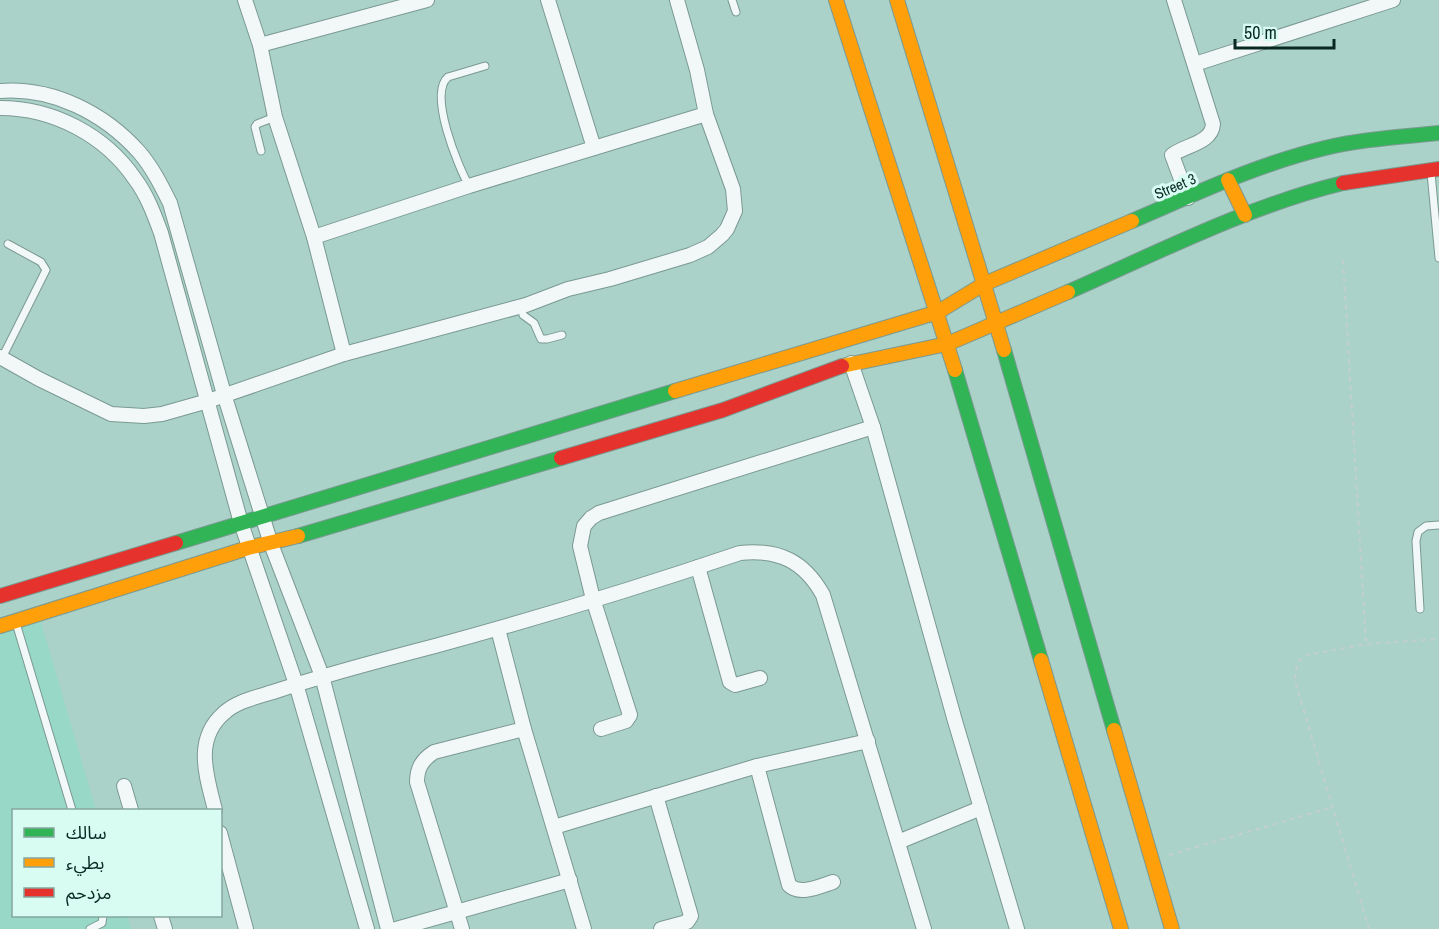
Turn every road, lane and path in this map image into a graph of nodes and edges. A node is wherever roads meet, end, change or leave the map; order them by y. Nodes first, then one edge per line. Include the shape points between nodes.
1 (245, 0) edge
2 (427, 0) edge
3 (548, 0) edge
4 (677, 0) edge
5 (732, 0) edge
6 (836, 0) edge
7 (897, 0) edge
8 (1174, 0) edge
9 (1393, 0) edge
10 (398, 4) edge
11 (736, 12) dead end
12 (260, 45) junction
13 (1195, 64) junction
14 (485, 66) dead end
15 (0, 91) edge
16 (0, 108) edge
17 (706, 114) junction
18 (275, 117) junction
19 (1439, 133) edge
20 (594, 148) junction
21 (261, 151) dead end
22 (1435, 169) edge
23 (1228, 180) junction
24 (469, 186) junction
25 (1188, 198) junction
26 (1245, 215) junction
27 (314, 237) junction
28 (8, 244) dead end
29 (1439, 258) edge
30 (1343, 260) dead end
31 (984, 284) junction
32 (526, 305) junction
33 (938, 312) junction
34 (996, 321) junction
35 (562, 335) dead end
36 (947, 344) junction
37 (344, 354) junction
38 (1, 358) edge
39 (851, 363) junction
40 (224, 394) junction
41 (208, 401) junction
42 (873, 427) junction
43 (262, 517) junction
44 (241, 523) junction
45 (1439, 525) edge
46 (271, 544) junction
47 (248, 548) junction
48 (699, 567) junction
49 (0, 596) edge
50 (593, 599) junction
51 (1420, 609) dead end
52 (15, 621) junction
53 (0, 626) edge
54 (498, 629) junction
55 (1439, 639) edge
56 (1366, 644) junction
57 (322, 676) junction
58 (760, 678) dead end
59 (296, 684) junction
60 (524, 729) junction
61 (601, 729) dead end
62 (868, 741) junction
63 (757, 766) junction
64 (124, 786) dead end
65 (656, 796) junction
66 (1333, 807) junction
67 (981, 808) junction
68 (72, 809) edge
69 (130, 809) edge
70 (215, 809) edge
71 (554, 827) junction
72 (222, 840) edge
73 (898, 842) junction
74 (1151, 860) junction
75 (570, 880) junction
76 (833, 882) dead end
77 (457, 912) junction
78 (103, 917) edge
79 (90, 929) edge
80 (246, 929) edge
81 (367, 929) edge
82 (388, 929) edge
83 (396, 929) edge
84 (462, 929) edge
85 (584, 929) edge
86 (662, 929) edge
87 (924, 929) edge
88 (1017, 929) edge
89 (1121, 929) edge
90 (1172, 929) edge
91 (1370, 929) edge

1 - 12 street
2 - 10 street
3 - 20 street
4 - 17 street
5 - 11 lane
6 - 33 street
7 - 31 street
8 - 13 street
9 - 13 street
10 - 12 street
12 - 18 street
13 - 25 street via 1213,131 1209,137 1172,155
14 - 24 lane via 448,77 442,87 443,116
15 - 40 street via 41,93 69,102 119,132 140,153 170,203
16 - 41 street via 35,111 64,121 91,135 135,178 161,233
17 - 20 street
17 - 32 street via 735,201 735,211 722,235 690,255 568,289
18 - 21 lane via 255,127
18 - 27 street
19 - 23 street, Street 3 via 1325,148
20 - 24 street
22 - 26 street via 1343,183
22 - 29 lane
23 - 25 street, Street 3
23 - 26 street
24 - 27 street
25 - 31 street, Street 3
26 - 34 street
27 - 37 street
28 - 38 lane via 41,261 46,270
30 - 56 path
31 - 33 street, Street 3
31 - 34 street
32 - 35 lane via 523,315 534,323 542,339
32 - 37 street
33 - 36 street
33 - 43 street, Street 3
34 - 36 street
34 - 74 street
36 - 39 street
36 - 89 street
37 - 40 street
38 - 41 street via 111,414 162,414
39 - 42 street
39 - 46 street via 723,410
40 - 41 street
40 - 43 street
41 - 44 street
42 - 50 street via 599,513 584,526 579,546
42 - 67 street
43 - 44 street, Street 3
43 - 46 street
44 - 47 street
44 - 49 street, Street 3
45 - 51 lane via 1426,526 1418,532
46 - 47 street
46 - 57 street
47 - 52 street
47 - 59 street
48 - 50 street
48 - 58 street via 730,682 735,685
48 - 62 street via 754,552 783,556 807,572 823,595
50 - 54 street
50 - 61 street via 630,715 626,721
52 - 53 street
52 - 68 lane
54 - 57 street
54 - 60 street
55 - 56 path
56 - 66 path via 1307,655 1297,663 1295,681
57 - 59 street
57 - 82 street
59 - 70 street via 236,704 212,726 203,758
59 - 81 street
60 - 71 street
60 - 77 street via 443,749 420,764 417,782
62 - 63 street
62 - 73 street
63 - 65 street
63 - 76 street via 789,885 801,891
64 - 69 street
65 - 71 street
65 - 86 street via 691,916 687,922
66 - 74 path
66 - 91 path
67 - 73 street
67 - 88 street
71 - 75 street
72 - 80 street
73 - 87 street
74 - 90 street
75 - 77 street
75 - 85 street
77 - 83 street
77 - 84 street
78 - 79 lane via 102,923

